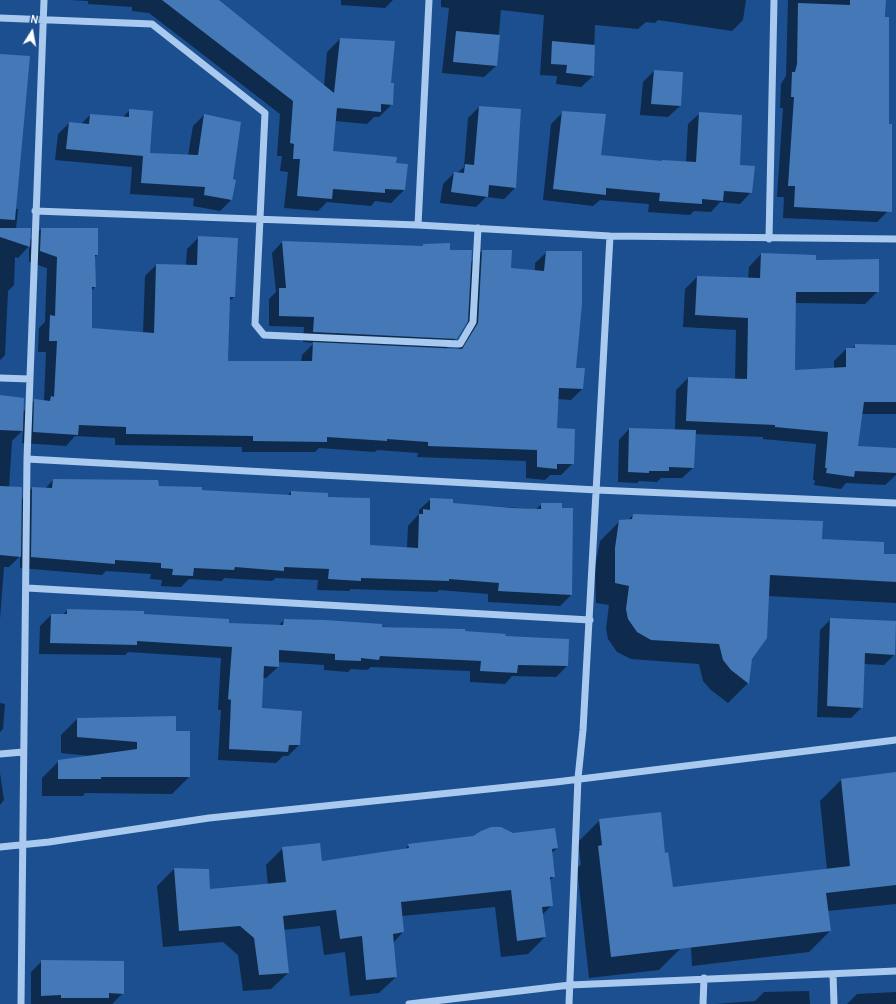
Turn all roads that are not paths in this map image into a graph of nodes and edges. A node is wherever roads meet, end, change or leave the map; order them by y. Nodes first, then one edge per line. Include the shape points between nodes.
1 (44, 0) edge
2 (429, 0) edge
3 (774, 0) edge
4 (0, 18) edge
5 (43, 19) junction
6 (35, 211) junction
7 (260, 218) junction
8 (418, 225) junction
9 (478, 228) junction
10 (610, 236) junction
11 (769, 239) junction
12 (896, 239) edge
13 (0, 378) edge
14 (30, 379) junction
15 (27, 459) junction
16 (597, 490) junction
17 (896, 503) edge
18 (27, 588) junction
19 (590, 620) junction
20 (896, 740) edge
21 (22, 752) junction
22 (0, 754) edge
23 (578, 778) junction
24 (23, 844) junction
25 (0, 848) edge
26 (896, 971) edge
27 (834, 974) junction
28 (704, 978) junction
29 (570, 984) junction
30 (21, 1004) edge
31 (409, 1004) edge
32 (569, 1004) edge
33 (703, 1004) edge
34 (834, 1004) edge

1 - 5 street
2 - 8 street
3 - 11 street
4 - 5 street
5 - 6 street
5 - 7 street via 152,24 265,113
6 - 7 street
6 - 14 street
7 - 8 street
7 - 9 street via 255,324 264,335 460,344 474,322
8 - 9 street
9 - 10 street
10 - 11 street
10 - 16 street
11 - 12 street
13 - 14 street
14 - 15 street
15 - 16 street
15 - 18 street
16 - 17 street
16 - 19 street
18 - 19 street
18 - 21 street
19 - 23 street
20 - 23 street
21 - 22 street
21 - 24 street
23 - 24 street via 209,818
23 - 29 street
24 - 25 street
24 - 30 street
26 - 27 street
27 - 28 street
27 - 34 street
28 - 29 street
28 - 33 street
29 - 31 street
29 - 32 street

